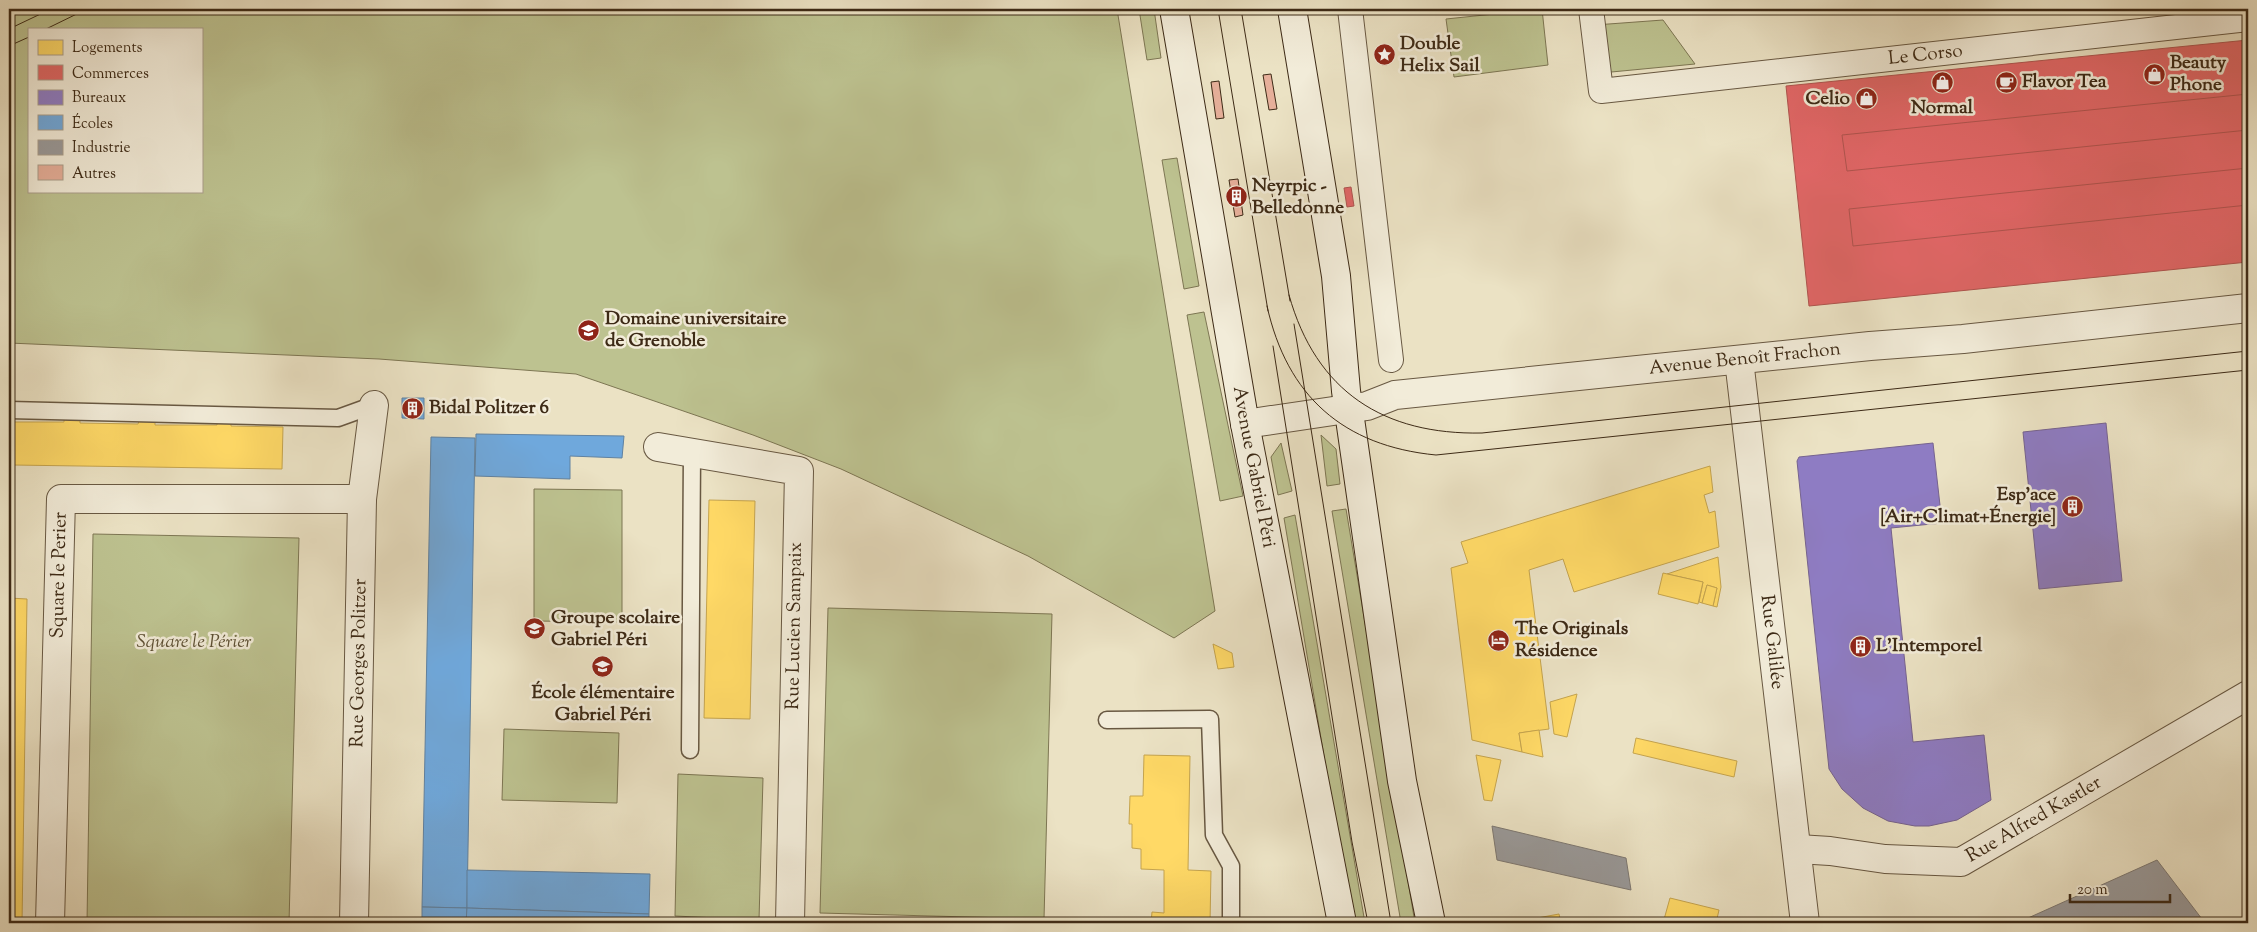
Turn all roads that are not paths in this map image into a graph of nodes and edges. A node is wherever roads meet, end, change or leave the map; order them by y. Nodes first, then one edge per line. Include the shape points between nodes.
1 (1174, 9) edge
2 (1292, 9) edge
3 (1350, 9) edge
4 (1591, 9) edge
5 (2170, 17) edge
6 (2248, 19) edge
7 (2248, 308) edge
8 (1391, 360) dead end
9 (1739, 360) junction
10 (374, 405) joint
11 (1348, 408) junction
12 (9, 410) edge
13 (1245, 424) junction
14 (658, 447) dead end
15 (692, 453) junction
16 (362, 499) junction
17 (2248, 695) edge
18 (1107, 720) dead end
19 (690, 750) dead end
20 (1798, 849) junction
21 (50, 923) edge
22 (354, 923) edge
23 (790, 923) edge
24 (1231, 923) edge
25 (1342, 923) edge
26 (1431, 923) edge
27 (1805, 923) edge

1 - 13 street, Avenue Gabriel Péri
2 - 11 street via 1336,276
3 - 8 street
4 - 5 street, Le Corso via 1601,91
5 - 6 street, Le Corso
7 - 9 street, Avenue Benoît Frachon
9 - 11 street, Avenue Benoît Frachon via 1395,396 1367,406
9 - 20 street, Rue Galilée
10 - 12 lane via 338,418
10 - 16 street, Rue Georges Politzer
11 - 13 street, Avenue Benoît Frachon
11 - 26 street via 1402,781
13 - 25 street, Avenue Gabriel Péri
14 - 15 street, Rue Lucien Sampaix
15 - 19 lane
15 - 23 street, Rue Lucien Sampaix via 799,471
16 - 21 street, Square le Perier via 61,498
16 - 22 street, Rue Georges Politzer
17 - 20 street, Rue Alfred Kastler via 1961,862 1885,859
18 - 24 lane via 1210,719 1214,835 1231,866
20 - 27 street, Rue Galilée

